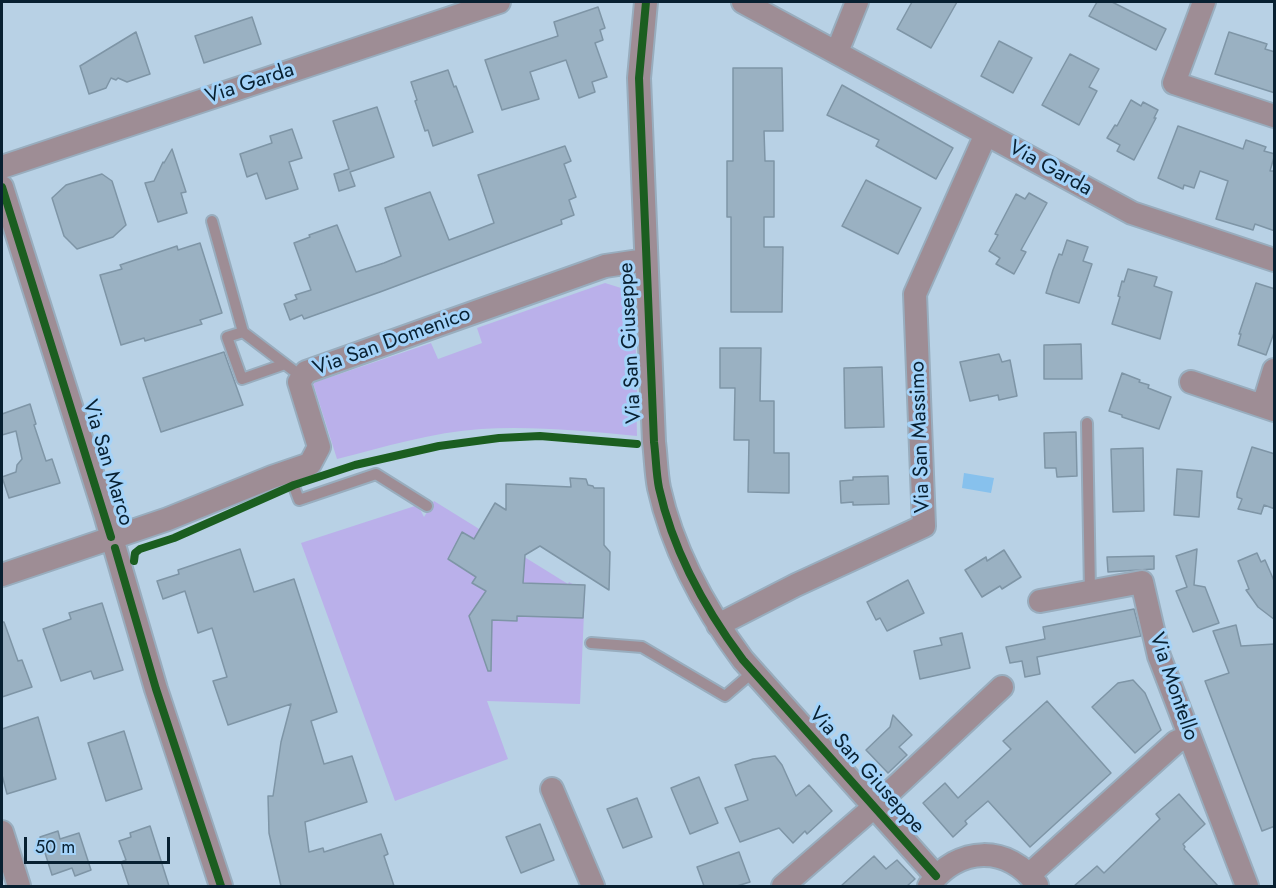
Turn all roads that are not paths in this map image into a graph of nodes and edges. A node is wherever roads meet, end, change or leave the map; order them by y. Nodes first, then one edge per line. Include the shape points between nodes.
1 (499, 2) edge
2 (646, 2) edge
3 (743, 2) edge
4 (857, 2) edge
5 (1204, 2) edge
6 (837, 52) junction
7 (1275, 116) edge
8 (986, 134) junction
9 (2, 167) edge
10 (2, 187) edge
11 (212, 221) dead end
12 (646, 260) junction
13 (1275, 260) edge
14 (243, 332) junction
15 (294, 370) junction
16 (1275, 370) edge
17 (1191, 382) dead end
18 (1269, 408) edge
19 (1087, 423) dead end
20 (288, 471) junction
21 (428, 506) dead end
22 (111, 537) junction
23 (2, 575) edge
24 (1090, 592) junction
25 (1040, 601) dead end
26 (718, 625) junction
27 (591, 643) dead end
28 (753, 672) junction
29 (1002, 687) dead end
30 (1189, 736) junction
31 (552, 789) dead end
32 (875, 806) junction
33 (2, 832) edge
34 (1034, 880) edge
35 (932, 881) edge
36 (19, 886) edge
37 (221, 886) edge
38 (593, 886) edge
39 (783, 886) edge
40 (1248, 886) edge

1 - 9 street, Via Garda
2 - 12 street, Via San Giuseppe via 639,78
3 - 6 street, Via Garda
4 - 6 street
5 - 7 street via 1174,83
6 - 8 street, Via Garda
8 - 13 street, Via Garda via 1132,213
8 - 26 street, Via San Massimo via 915,294 924,526
10 - 22 street, Via San Marco
11 - 14 lane
12 - 15 street, Via San Domenico via 605,266 306,372
12 - 26 street, Via San Giuseppe via 659,487 686,565
14 - 15 lane
14 - 15 lane via 227,337 242,379
15 - 20 street, Via San Domenico via 319,447 310,464
16 - 18 street
17 - 18 street
19 - 24 lane
20 - 21 lane via 299,500 376,474
20 - 22 street, Via San Domenico via 168,519
22 - 23 street, Via San Domenico
22 - 37 street, Via San Marco
24 - 25 street, Via Montello
24 - 30 street, Via Montello via 1142,582 1159,656
26 - 28 street, Via San Giuseppe
27 - 28 lane via 642,646 725,696
28 - 32 street, Via San Giuseppe
29 - 32 street
30 - 34 street, Via San Giuseppe via 1176,742
30 - 40 street, Via Montello
31 - 38 street
32 - 35 street, Via San Giuseppe
32 - 39 street
33 - 36 street
34 - 35 street, Via San Giuseppe via 1013,862 993,856 972,856 953,863

